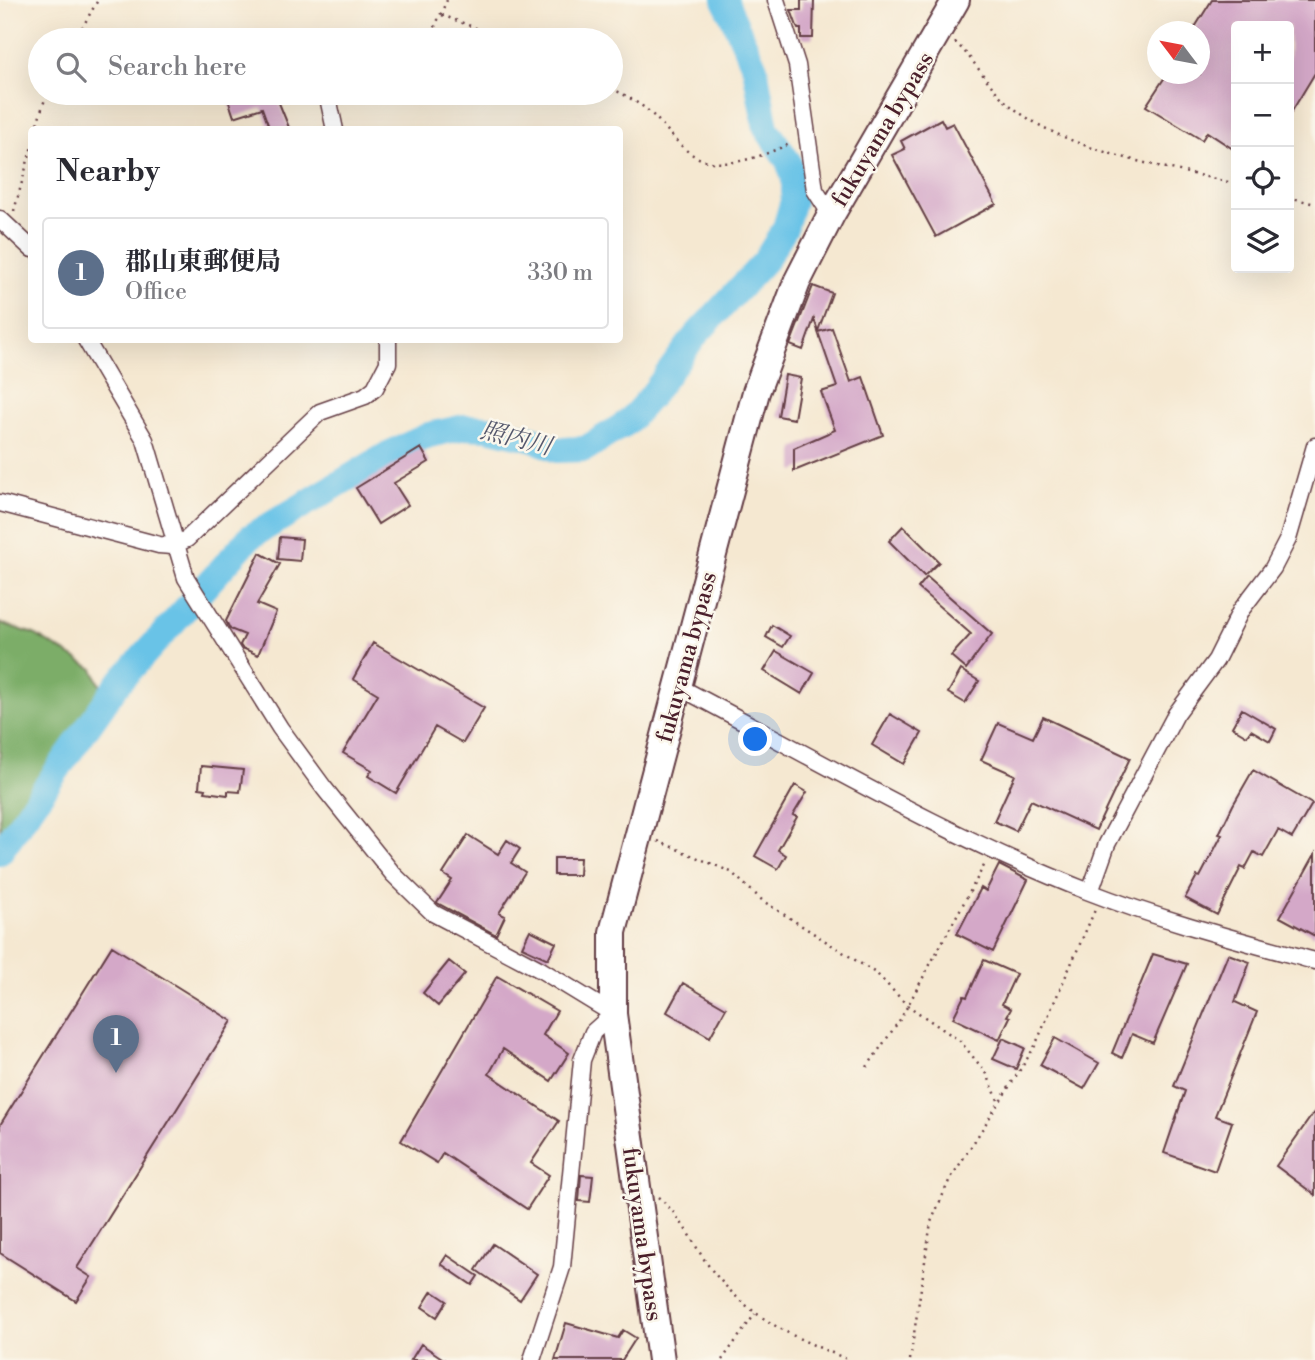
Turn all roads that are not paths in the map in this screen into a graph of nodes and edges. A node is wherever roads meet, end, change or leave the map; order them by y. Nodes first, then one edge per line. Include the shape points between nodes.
1 (776, 0) edge
2 (956, 0) edge
3 (330, 105) edge
4 (334, 126) edge
5 (831, 215) junction
6 (3, 221) edge
7 (28, 245) edge
8 (88, 343) edge
9 (388, 343) edge
10 (1315, 446) edge
11 (0, 503) edge
12 (175, 545) junction
13 (679, 687) junction
14 (1096, 894) junction
15 (1315, 961) edge
16 (613, 1014) junction
17 (532, 1360) edge
18 (661, 1360) edge

1 - 5 street via 797,65 815,190
2 - 5 highway, fukuyama bypass
3 - 4 street
5 - 13 highway, fukuyama bypass via 797,282 756,392
6 - 7 street
8 - 12 street via 145,440
9 - 12 street via 388,363 375,388 320,412 211,517
10 - 14 street via 1288,539 1241,610 1216,660 1176,714 1107,844
11 - 12 street via 159,545
12 - 16 street via 195,596 280,728 417,900 452,926 530,963
13 - 14 street via 992,849
13 - 16 highway, fukuyama bypass via 613,932
14 - 15 street
16 - 17 street via 593,1032 582,1060 562,1267
16 - 18 highway, fukuyama bypass

